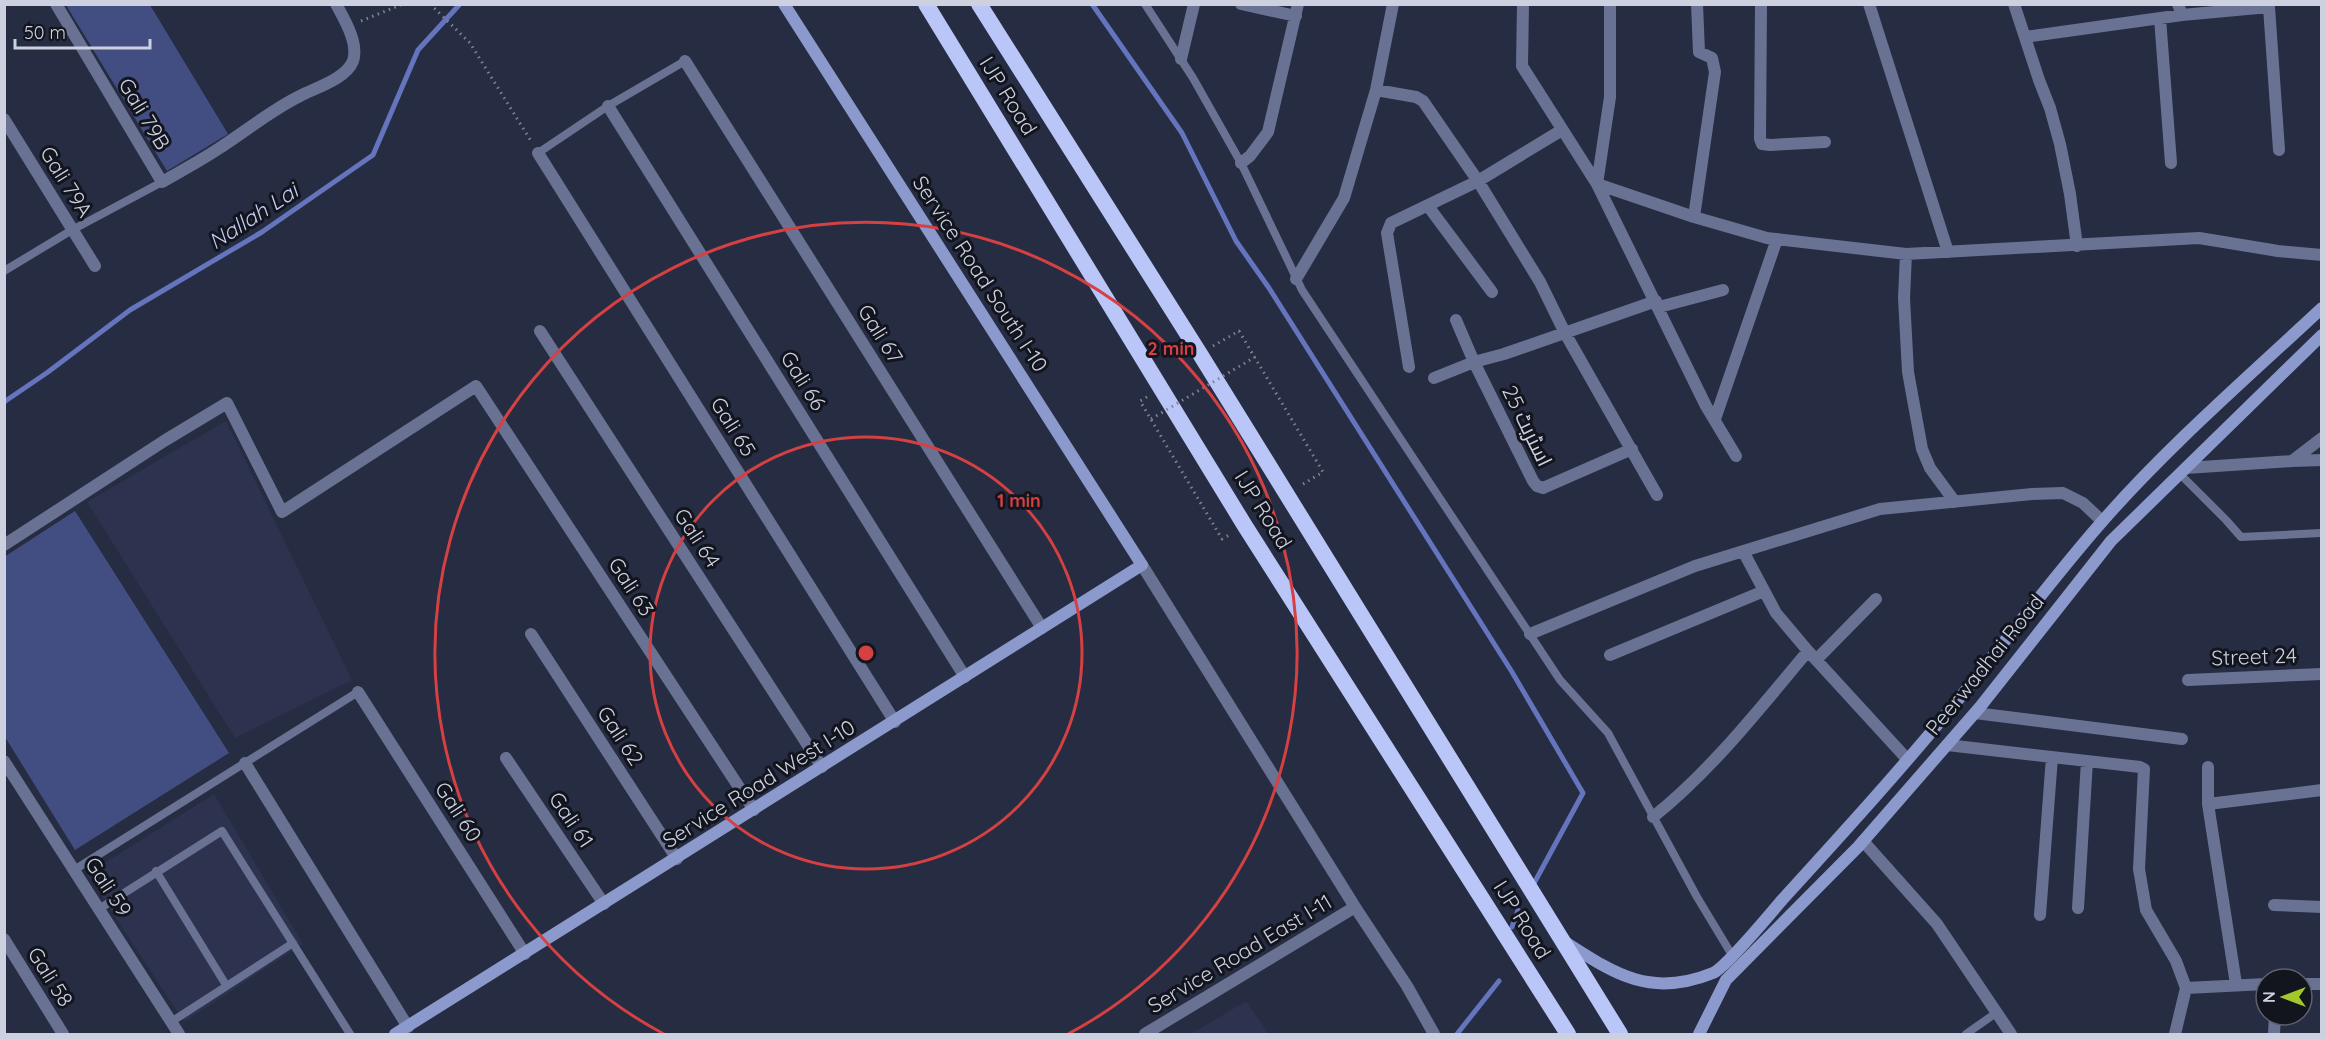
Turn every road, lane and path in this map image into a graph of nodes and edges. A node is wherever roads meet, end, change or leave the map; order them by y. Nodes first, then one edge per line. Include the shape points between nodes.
1 (56, 4) edge
2 (336, 4) edge
3 (403, 4) edge
4 (430, 4) edge
5 (784, 4) edge
6 (926, 4) edge
7 (979, 4) edge
8 (1145, 4) edge
9 (1194, 4) edge
10 (1241, 4) edge
11 (1393, 4) edge
12 (1523, 4) edge
13 (1610, 4) edge
14 (1697, 4) edge
15 (1761, 4) edge
16 (1869, 4) edge
17 (2014, 4) edge
18 (2274, 6) edge
19 (1297, 10) edge
20 (2180, 10) edge
21 (2160, 18) junction
22 (348, 26) junction
23 (2025, 37) junction
24 (1180, 59) junction
25 (685, 61) joint
26 (1376, 90) junction
27 (608, 106) junction
28 (4, 119) edge
29 (1562, 130) junction
30 (1825, 142) dead end
31 (2279, 150) dead end
32 (538, 153) junction
33 (1241, 163) junction
34 (2171, 163) dead end
35 (1478, 181) junction
36 (162, 182) junction
37 (1597, 184) junction
38 (1428, 206) junction
39 (1694, 217) junction
40 (72, 230) junction
41 (1777, 239) junction
42 (2077, 246) junction
43 (1948, 252) junction
44 (1906, 254) junction
45 (2322, 255) edge
46 (95, 266) dead end
47 (4, 271) edge
48 (1296, 279) junction
49 (1724, 290) dead end
50 (1492, 292) dead end
51 (1657, 304) junction
52 (2322, 308) edge
53 (1456, 320) dead end
54 (540, 331) dead end
55 (1565, 333) junction
56 (2322, 336) edge
57 (1200, 354) junction
58 (1255, 357) junction
59 (1474, 362) junction
60 (1409, 367) dead end
61 (1434, 378) dead end
62 (1140, 401) dead end
63 (1151, 419) junction
64 (1714, 419) junction
65 (2322, 438) edge
66 (1632, 449) junction
67 (1736, 456) dead end
68 (2322, 460) edge
69 (2292, 461) junction
70 (2183, 471) junction
71 (1286, 494) junction
72 (1657, 495) dead end
73 (1955, 502) junction
74 (2102, 521) junction
75 (2322, 533) edge
76 (1222, 539) dead end
77 (2111, 541) junction
78 (4, 545) edge
79 (1743, 551) junction
80 (1142, 565) junction
81 (1764, 591) junction
82 (1876, 599) dead end
83 (1042, 627) junction
84 (531, 634) dead end
85 (1530, 634) junction
86 (1610, 655) dead end
87 (1812, 656) junction
88 (2322, 674) edge
89 (965, 677) junction
90 (2188, 680) dead end
91 (358, 692) joint
92 (1975, 712) junction
93 (895, 722) junction
94 (2182, 739) dead end
95 (1947, 745) junction
96 (2052, 757) junction
97 (506, 758) dead end
98 (1907, 759) junction
99 (4, 761) edge
100 (2087, 761) junction
101 (245, 763) junction
102 (822, 767) junction
103 (2208, 767) dead end
104 (2322, 790) edge
105 (2208, 804) junction
106 (754, 810) junction
107 (1653, 817) junction
108 (1863, 841) junction
109 (677, 859) junction
110 (74, 870) junction
111 (156, 871) junction
112 (604, 904) junction
113 (2274, 905) dead end
114 (1355, 907) junction
115 (2322, 907) edge
116 (2078, 908) dead end
117 (99, 909) junction
118 (2040, 915) dead end
119 (4, 939) edge
120 (1561, 940) junction
121 (292, 943) junction
122 (525, 954) junction
123 (1732, 955) junction
124 (2236, 984) junction
125 (2254, 984) edge
126 (226, 985) junction
127 (2186, 988) junction
128 (1996, 1013) junction
129 (171, 1022) junction
130 (408, 1027) junction
131 (63, 1035) edge
132 (179, 1035) edge
133 (350, 1035) edge
134 (395, 1035) edge
135 (1145, 1035) edge
136 (1434, 1035) edge
137 (1568, 1035) edge
138 (1620, 1035) edge
139 (1699, 1035) edge
140 (1966, 1035) edge
141 (2011, 1035) edge
142 (2175, 1035) edge

1 - 36 street, Gali 79B
2 - 22 street
3 - 22 path
4 - 32 path via 470,43
5 - 80 main road, Service Road South I-10
6 - 137 highway, IJP Road via 1245,526
7 - 57 highway, IJP Road
8 - 24 lane
9 - 24 street
10 - 19 street
11 - 26 street
12 - 29 street via 1522,66
13 - 37 street via 1610,97
14 - 39 street via 1699,52 1712,58 1715,72
15 - 30 street via 1762,144
16 - 43 street
17 - 23 street
18 - 20 street
18 - 31 street
19 - 33 street via 1268,132
20 - 21 street
21 - 23 street
21 - 34 street
22 - 36 street via 354,49 353,62 345,70 328,84 298,97
23 - 42 street via 2060,144
24 - 33 lane
25 - 27 lane
25 - 83 street, Gali 67
26 - 35 street via 1423,101
26 - 48 street via 1344,198
27 - 32 lane
27 - 89 street, Gali 66
28 - 40 street, Gali 79A
29 - 35 street
29 - 37 street
32 - 93 street, Gali 65
33 - 48 lane
35 - 38 street
35 - 55 street via 1540,282
36 - 40 lane
37 - 39 street
37 - 51 street
38 - 50 street
38 - 60 street via 1391,223 1387,233
39 - 41 street
40 - 46 street, Gali 79A
40 - 47 lane
41 - 44 street
41 - 64 street
42 - 43 street
42 - 45 street via 2199,238
43 - 44 street
44 - 73 street via 1908,372 1922,449 1930,468
48 - 85 lane
49 - 51 street
51 - 55 street
51 - 64 street
52 - 74 main road
53 - 59 street, اسٹریٹ 25
54 - 102 street, Gali 64
55 - 59 street
55 - 66 street
56 - 70 main road, Peerwadhai Road
57 - 58 path via 1239,331
57 - 71 highway, IJP Road
58 - 63 path, bridge
58 - 71 path via 1323,472
59 - 61 street
59 - 66 street, اسٹریٹ 25 via 1537,486 1543,488
62 - 63 path
63 - 76 path
64 - 67 street
65 - 69 street
66 - 72 street
68 - 69 street
69 - 70 street
70 - 75 lane via 2241,537
70 - 77 main road, Peerwadhai Road
71 - 120 highway, IJP Road
73 - 74 street via 2062,494 2083,503
73 - 79 street via 1880,509
74 - 77 main road
74 - 98 main road
77 - 92 main road, Peerwadhai Road
78 - 106 street, Gali 63 via 227,403 282,512 476,386
79 - 81 street
79 - 85 street via 1695,566
80 - 83 main road, Service Road West I-10
80 - 114 street
81 - 86 street
81 - 87 street via 1776,613
82 - 87 street
83 - 89 main road, Service Road West I-10
84 - 109 street, Gali 62
85 - 107 lane via 1560,680 1608,733
87 - 98 street
87 - 107 street
88 - 90 street, Street 24
89 - 93 main road, Service Road West I-10
91 - 101 lane
91 - 122 street, Gali 60
92 - 94 street
92 - 95 main road, Peerwadhai Road
93 - 102 main road, Service Road West I-10
95 - 96 street
95 - 108 main road, Peerwadhai Road
96 - 100 street
96 - 118 street
97 - 112 street, Gali 61
98 - 123 main road
99 - 110 street, Gali 59
100 - 116 street
100 - 127 street via 2144,769 2139,869 2146,910 2176,961
101 - 110 lane
101 - 130 street
102 - 106 main road, Service Road West I-10
103 - 105 street
104 - 105 street
105 - 124 street
106 - 109 main road, Service Road West I-10
107 - 123 lane
108 - 128 street via 1937,924
108 - 139 main road, Peerwadhai Road via 1726,980
109 - 112 main road, Service Road West I-10
110 - 117 street, Gali 59
111 - 117 lane
111 - 121 lane via 222,831
111 - 126 lane
112 - 122 main road, Service Road West I-10
113 - 115 street
114 - 135 street, Service Road East I-11
114 - 136 street
117 - 129 street, Gali 59
119 - 131 street, Gali 58
120 - 123 main road via 1605,968 1640,982 1672,984 1716,972
120 - 138 highway, IJP Road
121 - 126 lane
121 - 133 lane
122 - 130 main road, Service Road West I-10
124 - 125 street
124 - 127 street
126 - 129 lane
127 - 142 street
128 - 140 lane
128 - 141 street
129 - 132 street, Gali 59
130 - 134 main road, Service Road West I-10

